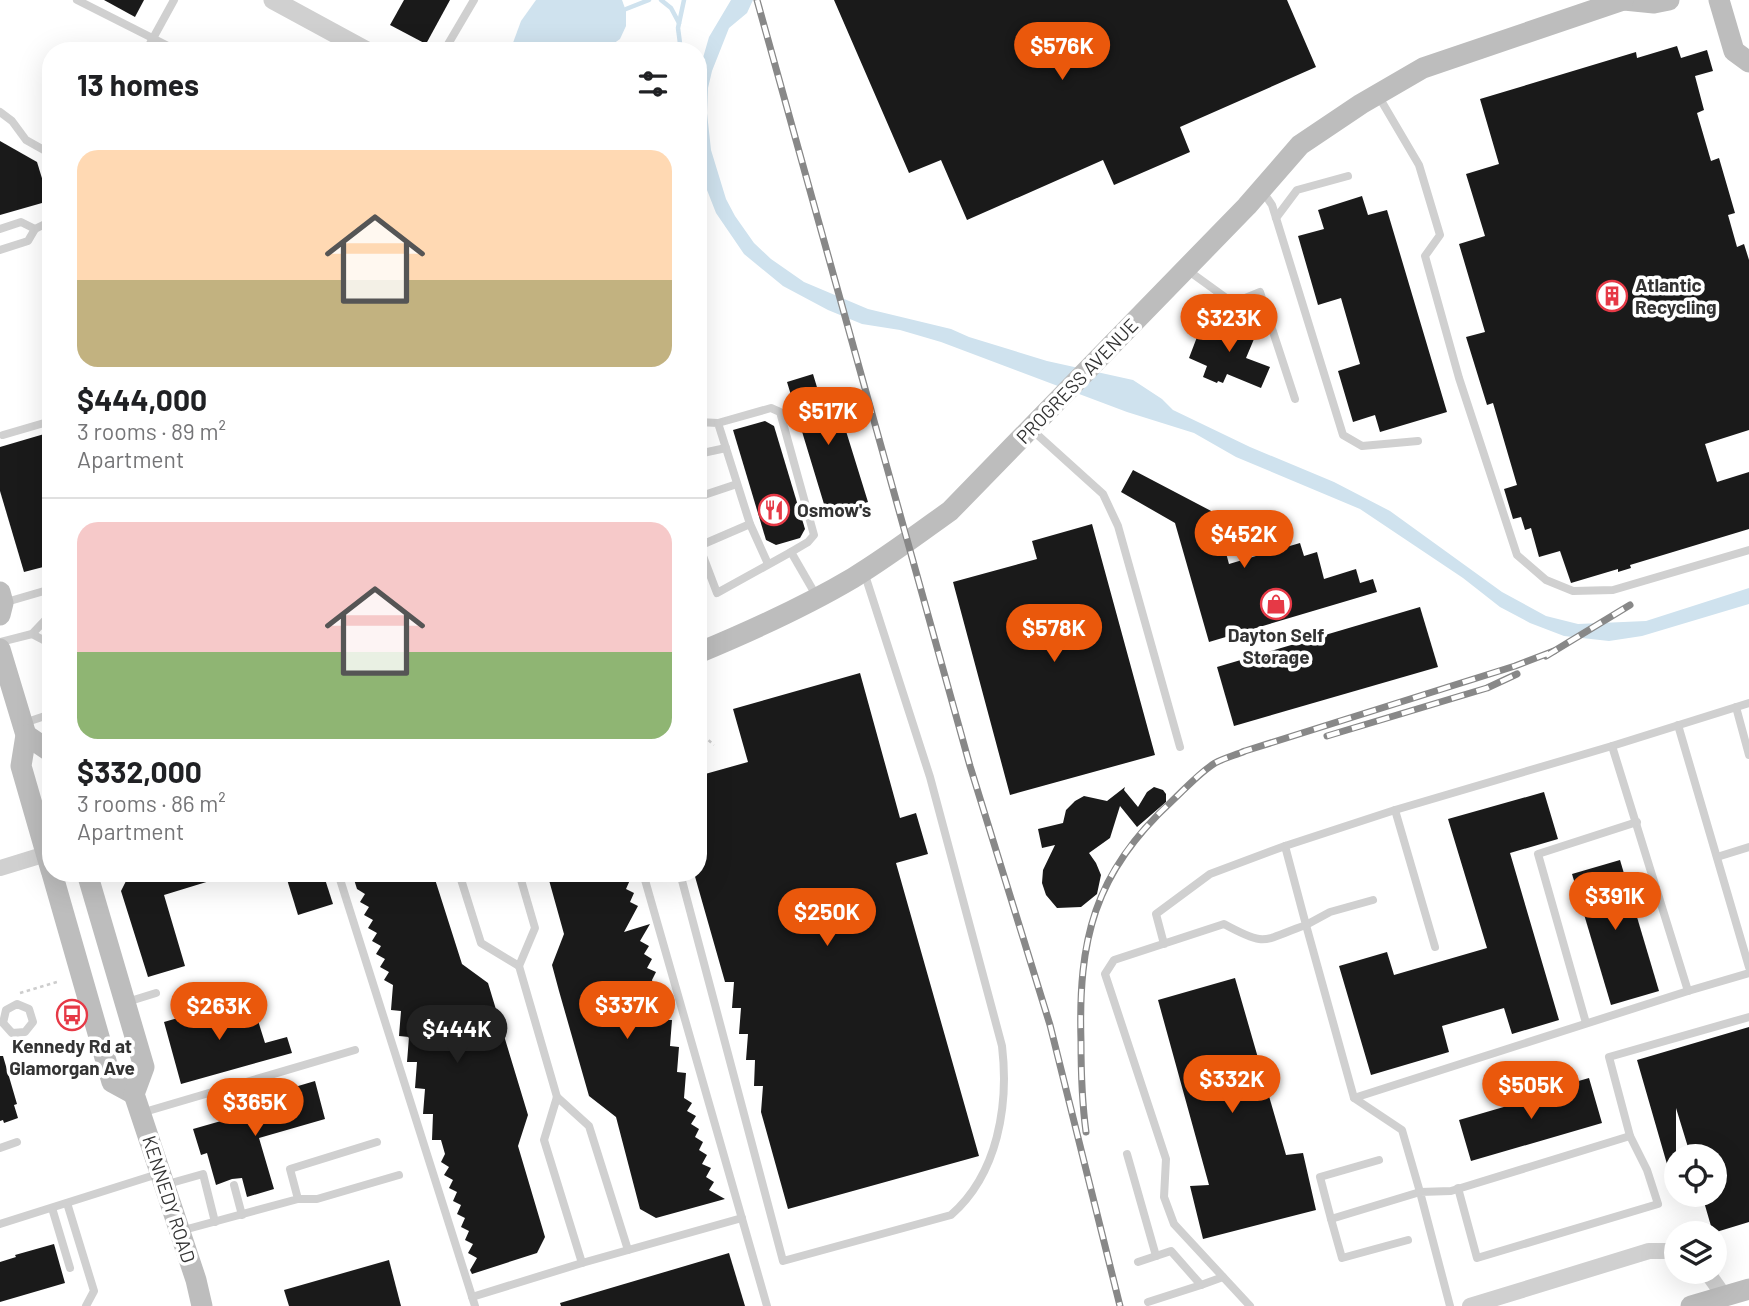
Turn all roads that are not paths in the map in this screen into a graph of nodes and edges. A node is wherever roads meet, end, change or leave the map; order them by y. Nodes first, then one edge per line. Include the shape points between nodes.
1 (77, 0) edge
2 (174, 0) edge
3 (273, 0) edge
4 (474, 0) edge
5 (1623, 0) edge
6 (1669, 0) edge
7 (1719, 0) edge
8 (153, 38) junction
9 (151, 42) edge
10 (161, 42) edge
11 (350, 42) edge
12 (449, 42) edge
13 (1749, 62) edge
14 (1378, 94) junction
15 (0, 112) edge
16 (42, 148) edge
17 (1348, 176) dead end
18 (1262, 189) junction
19 (1276, 218) junction
20 (42, 226) edge
21 (0, 229) edge
22 (35, 229) junction
23 (0, 250) edge
24 (1186, 269) junction
25 (1295, 399) dead end
26 (707, 422) edge
27 (718, 423) junction
28 (42, 424) edge
29 (1031, 429) junction
30 (3, 435) dead end
31 (1418, 441) dead end
32 (726, 448) junction
33 (707, 452) edge
34 (737, 484) junction
35 (707, 494) edge
36 (750, 524) junction
37 (707, 542) edge
38 (1749, 550) edge
39 (792, 552) junction
40 (768, 564) junction
41 (707, 568) edge
42 (864, 571) junction
43 (42, 592) edge
44 (817, 597) junction
45 (1, 603) edge
46 (42, 623) edge
47 (32, 634) junction
48 (42, 639) edge
49 (0, 642) edge
50 (0, 649) edge
51 (707, 649) edge
52 (1749, 703) edge
53 (1736, 707) junction
54 (42, 720) edge
55 (1678, 725) junction
56 (24, 729) junction
57 (42, 744) edge
58 (1612, 746) junction
59 (1180, 747) dead end
60 (1749, 755) edge
61 (1395, 810) junction
62 (1637, 822) junction
63 (42, 836) edge
64 (1285, 846) junction
65 (1749, 847) edge
66 (1717, 857) junction
67 (42, 863) edge
68 (0, 868) edge
69 (56, 882) edge
70 (90, 882) edge
71 (341, 882) edge
72 (462, 882) edge
73 (522, 882) edge
74 (646, 882) edge
75 (682, 882) edge
76 (1373, 900) dead end
77 (1306, 925) junction
78 (1164, 944) junction
79 (1435, 947) dead end
80 (519, 966) junction
81 (1749, 967) edge
82 (1749, 973) edge
83 (1688, 991) junction
84 (156, 993) dead end
85 (125, 1002) junction
86 (1749, 1017) edge
87 (1586, 1023) junction
88 (355, 1050) dead end
89 (557, 1097) junction
90 (1354, 1098) junction
91 (137, 1103) junction
92 (1630, 1136) junction
93 (18, 1142) dead end
94 (377, 1142) dead end
95 (0, 1148) edge
96 (1127, 1154) dead end
97 (1379, 1160) dead end
98 (399, 1175) dead end
99 (162, 1179) junction
100 (234, 1185) dead end
101 (1458, 1188) junction
102 (1420, 1192) junction
103 (299, 1199) junction
104 (67, 1203) junction
105 (52, 1208) junction
106 (242, 1214) junction
107 (742, 1218) junction
108 (1331, 1219) junction
109 (215, 1222) junction
110 (0, 1224) edge
111 (180, 1231) junction
112 (1408, 1240) dead end
113 (628, 1250) junction
114 (1664, 1251) edge
115 (1156, 1256) junction
116 (582, 1262) junction
117 (1138, 1262) dead end
118 (70, 1268) dead end
119 (1223, 1277) junction
120 (1716, 1284) edge
121 (1201, 1285) junction
122 (1749, 1289) edge
123 (1724, 1296) junction
124 (474, 1302) edge
125 (1148, 1302) dead end
126 (86, 1306) edge
127 (202, 1306) edge
128 (767, 1306) edge
129 (1250, 1306) edge
130 (1450, 1306) edge
131 (1470, 1306) edge
132 (1691, 1306) edge

1 - 8 lane
2 - 8 lane
3 - 11 street
4 - 12 lane
5 - 6 main road, PROGRESS AVENUE
5 - 14 main road, PROGRESS AVENUE via 1423,68
7 - 13 main road via 1734,51
8 - 9 lane
8 - 10 lane
14 - 18 main road, PROGRESS AVENUE via 1300,145
14 - 38 lane via 1419,165 1440,235 1425,256 1517,555 1546,580 1573,591 1613,590
15 - 16 lane via 26,140
17 - 19 lane via 1297,190
18 - 19 lane
18 - 24 main road, PROGRESS AVENUE
19 - 31 lane via 1343,435 1362,446
20 - 22 lane
21 - 22 lane via 21,222
22 - 23 lane via 28,241
24 - 25 lane via 1233,303 1260,292
24 - 29 main road, PROGRESS AVENUE
26 - 27 lane
27 - 32 lane
27 - 39 lane via 771,408 780,412 814,535
28 - 30 lane
29 - 42 main road, PROGRESS AVENUE via 950,511
29 - 59 lane via 1103,494 1118,526
32 - 33 lane
32 - 34 lane
34 - 35 lane
34 - 36 lane
36 - 37 lane
36 - 40 lane
39 - 40 lane
39 - 44 lane
40 - 41 lane via 716,593
42 - 44 main road, PROGRESS AVENUE
42 - 75 lane via 930,777 1002,1046 1000,1126 980,1179 967,1201 951,1215 783,1261
43 - 45 lane
44 - 51 main road, PROGRESS AVENUE
46 - 47 lane
47 - 48 lane
47 - 49 lane
50 - 56 main road
52 - 53 lane
53 - 55 lane
53 - 60 lane
54 - 56 lane
55 - 58 lane
55 - 66 lane
56 - 57 main road
56 - 63 main road via 21,766
58 - 61 lane
58 - 62 lane
61 - 64 lane
61 - 79 lane
62 - 83 lane
62 - 87 lane via 1538,855
64 - 77 lane
64 - 78 lane via 1210,874 1156,914
65 - 66 lane
66 - 81 lane
67 - 68 street
69 - 91 main road via 112,1082
70 - 85 main road
71 - 124 lane
72 - 80 lane via 481,943
73 - 80 lane via 535,928
74 - 107 lane
76 - 77 lane via 1330,912
77 - 78 lane via 1275,939 1253,940 1224,924
77 - 90 lane
78 - 119 lane via 1114,960 1105,974 1166,1159 1164,1197 1174,1224
80 - 89 lane
82 - 83 lane
83 - 87 lane
84 - 85 lane
85 - 91 main road via 144,1067
86 - 92 lane via 1609,1057
87 - 90 lane
88 - 91 lane
89 - 113 lane via 589,1126
89 - 116 lane via 544,1140
90 - 102 lane via 1402,1130
91 - 99 main road, KENNEDY ROAD
92 - 101 lane
92 - 101 lane via 1658,1204 1477,1258
93 - 95 lane
94 - 103 lane via 290,1169
96 - 115 lane
97 - 108 lane via 1320,1177
98 - 103 lane via 317,1199
99 - 104 lane
99 - 109 lane via 203,1174
99 - 111 main road, KENNEDY ROAD
100 - 106 lane
101 - 102 lane
102 - 108 lane
102 - 130 lane
103 - 106 lane
104 - 105 lane
104 - 126 lane via 94,1292
105 - 110 lane
105 - 118 lane
106 - 109 lane
107 - 113 lane
107 - 128 lane
108 - 112 lane via 1342,1258
109 - 111 lane
111 - 127 main road, KENNEDY ROAD
113 - 116 lane
114 - 131 street via 1649,1251
115 - 117 lane
115 - 121 lane via 1171,1251
116 - 124 lane
119 - 121 lane
119 - 129 lane
120 - 123 street
121 - 125 lane
122 - 123 main road
123 - 132 main road

